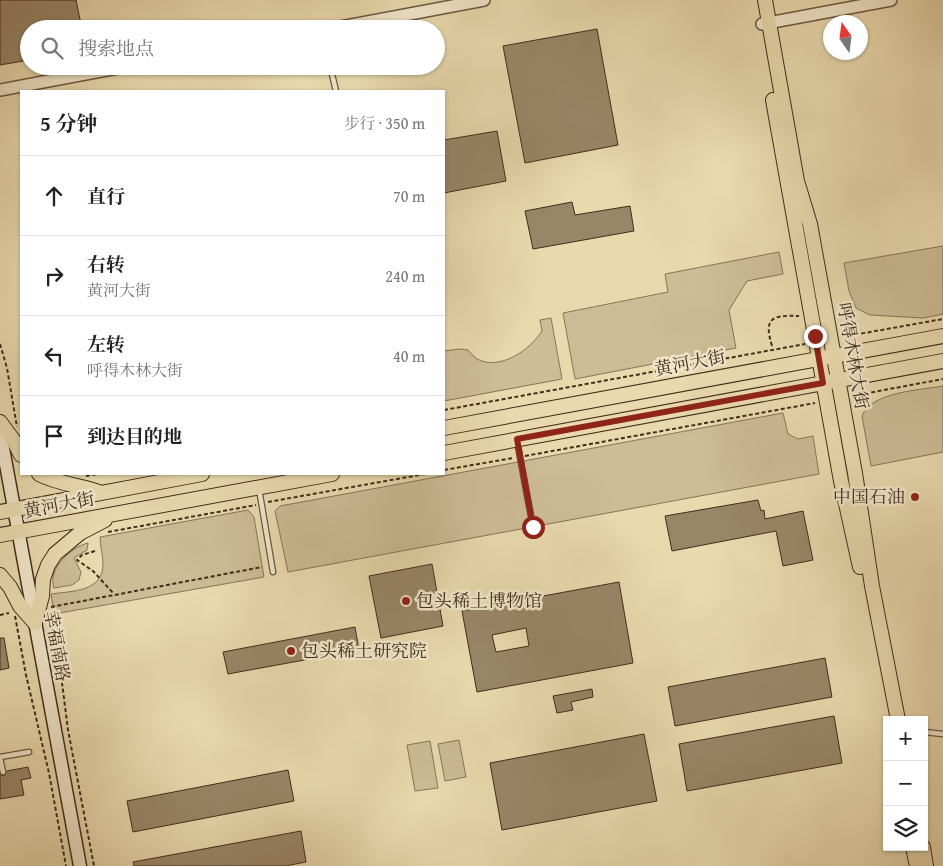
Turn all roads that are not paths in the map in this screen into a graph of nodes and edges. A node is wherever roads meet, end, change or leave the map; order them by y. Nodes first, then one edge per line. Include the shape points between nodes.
1 (484, 0) edge
2 (758, 0) edge
3 (765, 0) edge
4 (892, 0) edge
5 (378, 20) edge
6 (765, 23) junction
7 (80, 75) edge
8 (332, 75) edge
9 (0, 90) edge
10 (336, 90) edge
11 (943, 336) edge
12 (833, 356) junction
13 (819, 358) junction
14 (943, 361) edge
15 (838, 380) junction
16 (823, 383) junction
17 (0, 422) edge
18 (445, 428) edge
19 (0, 432) edge
20 (517, 439) junction
21 (20, 453) edge
22 (445, 453) edge
23 (41, 475) edge
24 (196, 475) edge
25 (326, 475) edge
26 (258, 487) junction
27 (102, 492) junction
28 (7, 510) edge
29 (115, 514) junction
30 (533, 527) dead end
31 (18, 532) junction
32 (0, 536) edge
33 (273, 572) dead end
34 (0, 575) edge
35 (35, 623) junction
36 (888, 716) edge
37 (897, 716) edge
38 (928, 732) edge
39 (943, 734) edge
40 (29, 752) dead end
41 (0, 758) edge
42 (3, 772) dead end
43 (914, 851) edge
44 (924, 851) edge
45 (80, 866) edge
46 (916, 866) edge
47 (926, 866) edge

1 - 5 street
2 - 6 main road, 呼得木林大街
3 - 6 main road, 呼得木林大街
4 - 6 street
6 - 12 main road, 呼得木林大街 via 797,181 810,224
6 - 13 main road, 呼得木林大街 via 777,120
7 - 9 street
8 - 10 lane
11 - 12 main road, 黄河大街
12 - 13 main road, 黄河大街
12 - 15 main road, 呼得木林大街
13 - 16 main road, 呼得木林大街
13 - 18 main road, 黄河大街
14 - 15 main road
15 - 16 main road
15 - 37 main road, 呼得木林大街
16 - 20 main road
16 - 36 main road, 呼得木林大街
17 - 21 main road
19 - 28 main road, 幸福南路
20 - 22 main road
20 - 30 lane
23 - 27 main road
24 - 27 main road, 黄河大街
25 - 26 main road, 黄河大街
26 - 29 main road, 黄河大街
26 - 33 lane
27 - 28 main road, 黄河大街
28 - 31 main road, 幸福南路
29 - 31 main road, 黄河大街
29 - 35 main road via 74,537 55,554 43,579
31 - 32 main road, 黄河大街
31 - 35 main road, 幸福南路
34 - 35 main road
35 - 45 main road, 幸福南路
38 - 39 lane
40 - 41 lane
41 - 42 lane
43 - 46 main road
44 - 47 main road

